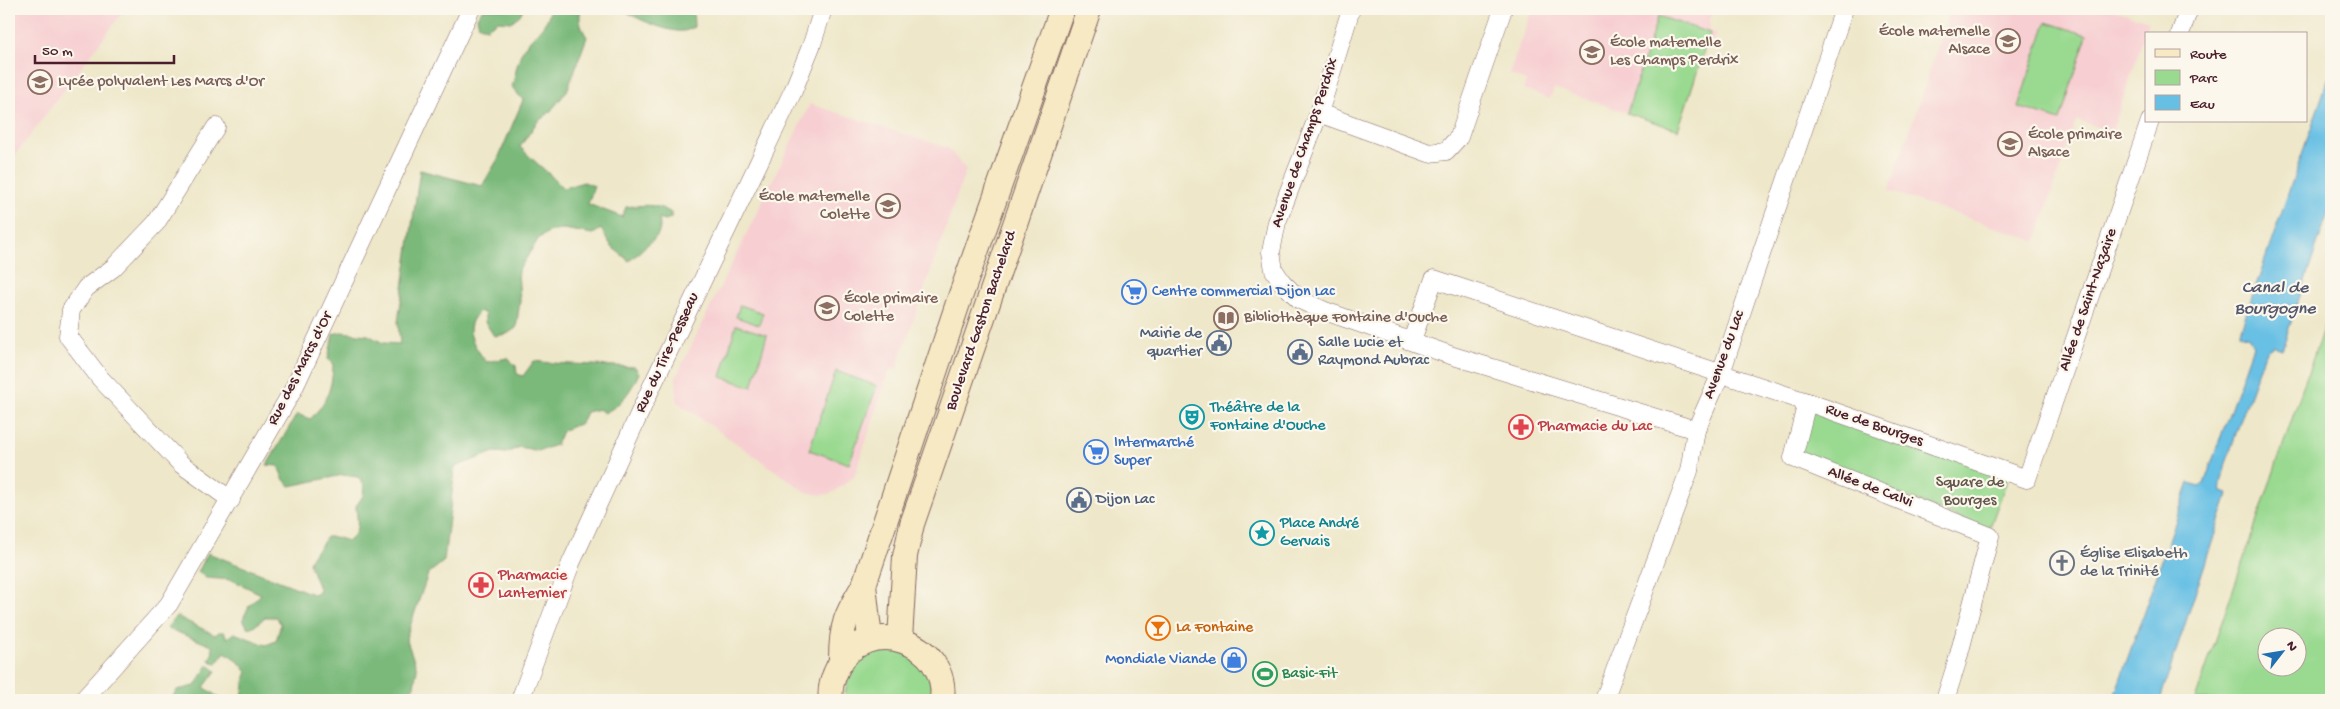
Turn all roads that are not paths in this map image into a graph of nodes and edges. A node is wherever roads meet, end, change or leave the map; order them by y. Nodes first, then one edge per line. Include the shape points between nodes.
1 (470, 9) edge
2 (823, 9) edge
3 (1062, 9) edge
4 (1089, 9) edge
5 (1351, 9) edge
6 (1502, 9) edge
7 (1844, 9) edge
8 (2189, 9) edge
9 (2181, 32) edge
10 (1318, 113) junction
11 (2150, 122) edge
12 (216, 127) dead end
13 (1412, 340) junction
14 (1721, 373) junction
15 (1807, 402) junction
16 (1696, 430) junction
17 (2027, 479) joint
18 (231, 500) junction
19 (864, 585) junction
20 (900, 639) junction
21 (870, 640) junction
22 (841, 660) junction
23 (829, 698) edge
24 (944, 699) edge
25 (83, 700) edge
26 (520, 700) edge
27 (1604, 700) edge
28 (1945, 700) edge

1 - 18 street, Rue des Marcs d'Or via 293,390
2 - 26 street, Rue du Tire-Pesseau via 793,91 571,562
3 - 19 street, Boulevard Gaston Bachelard via 961,294
4 - 20 street, Boulevard Gaston Bachelard via 912,524 905,556
5 - 10 street, Avenue de Champs Perdrix
6 - 10 street via 1459,138 1446,151 1428,153
7 - 14 street, Avenue du Lac
8 - 9 street
10 - 13 street, Avenue de Champs Perdrix via 1277,222 1271,252 1274,270 1300,300
11 - 17 street, Allée de Saint-Nazaire
12 - 18 street via 156,223 113,268 86,288 71,310 68,336 100,378 181,464
13 - 14 street via 1434,279
13 - 16 street, Avenue de Champs Perdrix
14 - 15 street, Rue de Bourges
14 - 16 street, Avenue du Lac
15 - 17 street, Rue de Bourges
15 - 28 street, Allée de Calvi via 1793,458 1990,536
16 - 27 street, Avenue du Lac via 1689,471
18 - 25 street, Rue des Marcs d'Or via 169,604
19 - 21 street, Boulevard Gaston Bachelard
19 - 22 street, Boulevard Gaston Bachelard via 846,613
20 - 21 street
20 - 24 street via 915,645 932,660
21 - 22 street via 854,647
22 - 23 street via 833,676

